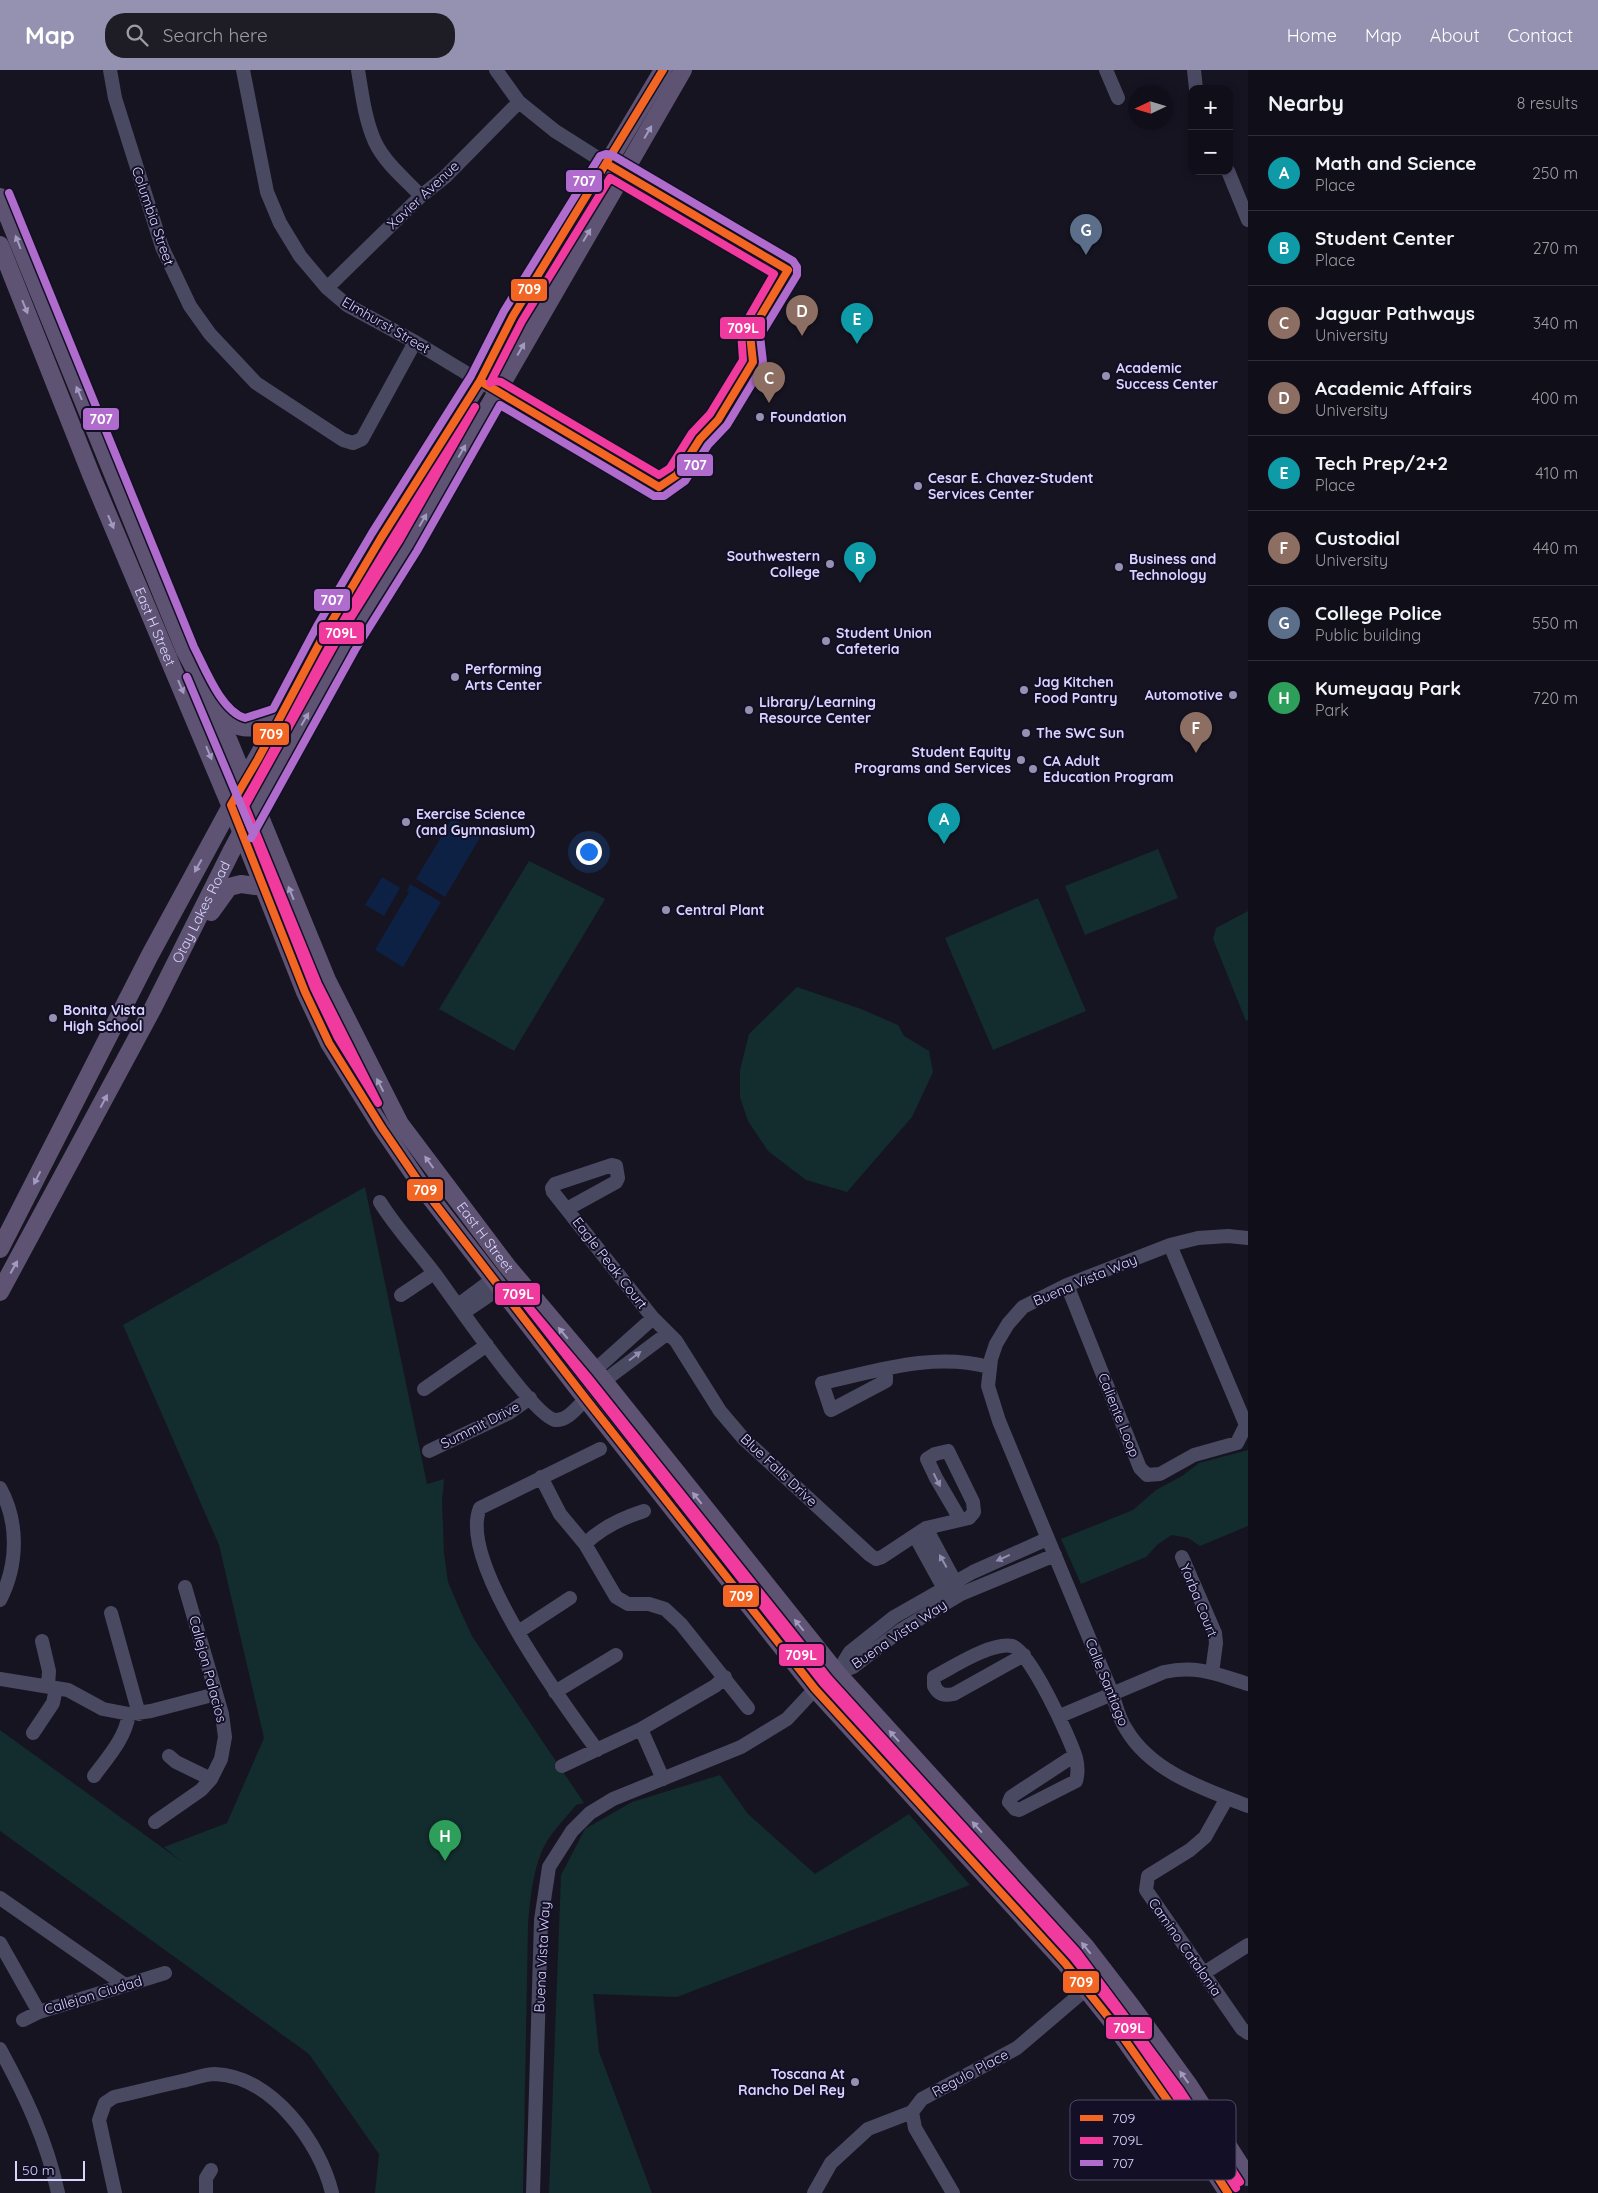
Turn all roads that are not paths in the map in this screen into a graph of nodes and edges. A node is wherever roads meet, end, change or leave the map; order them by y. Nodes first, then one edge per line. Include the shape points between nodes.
1 (110, 70) edge
2 (243, 70) edge
3 (358, 70) edge
4 (496, 70) edge
5 (663, 70) edge
6 (684, 70) edge
7 (1106, 70) edge
8 (1194, 70) edge
9 (1196, 85) edge
10 (1118, 98) dead end
11 (519, 102) junction
12 (608, 164) junction
13 (623, 174) junction
14 (1230, 175) edge
15 (421, 196) junction
16 (0, 197) edge
17 (1248, 220) edge
18 (0, 245) edge
19 (327, 288) junction
20 (415, 342) junction
21 (480, 381) junction
22 (496, 391) junction
23 (112, 470) junction
24 (92, 477) junction
25 (214, 705) junction
26 (280, 717) junction
27 (244, 780) junction
28 (230, 805) junction
29 (256, 807) junction
30 (242, 833) junction
31 (263, 886) junction
32 (193, 930) junction
33 (380, 1202) dead end
34 (566, 1209) dead end
35 (1248, 1238) edge
36 (1170, 1245) junction
37 (0, 1249) edge
38 (434, 1273) junction
39 (496, 1283) junction
40 (1067, 1286) junction
41 (0, 1292) edge
42 (401, 1294) dead end
43 (461, 1309) junction
44 (653, 1318) junction
45 (668, 1333) junction
46 (487, 1345) junction
47 (989, 1367) junction
48 (886, 1369) dead end
49 (599, 1376) junction
50 (424, 1389) dead end
51 (530, 1398) junction
52 (586, 1399) junction
53 (600, 1449) dead end
54 (429, 1451) dead end
55 (541, 1477) junction
56 (0, 1488) edge
57 (644, 1511) dead end
58 (960, 1519) junction
59 (920, 1532) junction
60 (1048, 1539) junction
61 (585, 1544) junction
62 (1055, 1555) junction
63 (1182, 1557) dead end
64 (185, 1587) dead end
65 (952, 1591) junction
66 (570, 1598) dead end
67 (0, 1600) edge
68 (111, 1613) dead end
69 (518, 1632) junction
70 (42, 1641) dead end
71 (616, 1654) dead end
72 (1024, 1655) junction
73 (836, 1673) junction
74 (1212, 1673) junction
75 (725, 1677) junction
76 (0, 1679) edge
77 (1248, 1684) edge
78 (52, 1687) junction
79 (815, 1689) junction
80 (555, 1692) junction
81 (1112, 1693) junction
82 (216, 1694) junction
83 (748, 1708) dead end
84 (134, 1714) junction
85 (1060, 1716) junction
86 (641, 1728) junction
87 (33, 1733) dead end
88 (596, 1750) junction
89 (1075, 1755) junction
90 (169, 1756) dead end
91 (562, 1766) dead end
92 (94, 1776) dead end
93 (211, 1779) junction
94 (663, 1779) junction
95 (1227, 1798) junction
96 (1248, 1806) edge
97 (155, 1822) dead end
98 (0, 1899) edge
99 (0, 1943) edge
100 (1248, 1945) edge
101 (165, 1973) dead end
102 (1204, 1974) junction
103 (125, 1985) junction
104 (1085, 1990) junction
105 (39, 2012) junction
106 (23, 2020) dead end
107 (1248, 2033) edge
108 (0, 2049) edge
109 (1167, 2100) edge
110 (1198, 2100) edge
111 (912, 2112) junction
112 (1236, 2158) edge
113 (211, 2170) dead end
114 (1248, 2177) edge
115 (1220, 2180) edge
116 (58, 2193) edge
117 (115, 2193) edge
118 (206, 2193) edge
119 (332, 2193) edge
120 (533, 2193) edge
121 (814, 2193) edge
122 (953, 2193) edge
123 (1228, 2193) edge

1 - 20 street, Columbia Street via 162,247 174,277 210,334 256,383 343,440 353,443 362,439
2 - 19 street, Elmhurst Street via 267,192 280,223 300,256
3 - 15 street via 376,143
4 - 11 street
5 - 12 main road, Otay Lakes Road
13 -> 6 main road, Otay Lakes Road
7 - 10 street
8 - 9 street
11 - 12 street via 555,131
11 - 15 street, Xavier Avenue via 445,177
12 - 13 street
12 - 21 main road, Otay Lakes Road via 553,249
22 -> 13 main road, Otay Lakes Road
14 - 17 street
15 - 19 street, Xavier Avenue
23 -> 16 main road, East H Street
18 -> 24 main road, East H Street
19 - 20 street, Elmhurst Street via 347,304
20 - 21 street, Elmhurst Street
21 - 22 street, Elmhurst Street
21 - 26 main road, Otay Lakes Road via 381,538
29 -> 22 main road, Otay Lakes Road via 346,645 408,546
23 - 24 main road
23 - 25 main road, East H Street via 185,651
24 -> 28 main road, East H Street
25 - 26 main road via 234,725 244,728 266,724
25 - 27 main road, East H Street
26 - 27 main road, Otay Lakes Road
27 - 28 main road, Otay Lakes Road
27 - 29 main road, East H Street
28 - 30 main road, East H Street
28 -> 37 main road, Otay Lakes Road
29 - 30 main road, Otay Lakes Road
49 -> 29 main road, East H Street via 507,1266 400,1124 327,980
30 - 31 main road, East H Street
30 - 32 main road, Otay Lakes Road
31 - 32 main road via 241,884 229,887
31 - 39 main road, East H Street via 304,992 330,1043 399,1154
41 -> 32 main road, Otay Lakes Road
33 - 38 street, Summit Drive
34 - 44 street, Eagle Peak Court
35 - 36 street, Buena Vista Way via 1198,1238
36 - 40 street, Buena Vista Way
36 - 40 street, Caliente Loop via 1246,1425 1237,1443 1194,1455 1160,1474 1147,1475 1140,1468
38 - 42 street
38 - 43 street, Summit Drive
39 - 43 street
39 - 52 main road, East H Street
40 - 47 street, Buena Vista Way via 1023,1307 996,1344
43 - 46 street, Summit Drive
44 - 45 street, Blue Falls Drive
44 - 49 street
49 -> 45 street
45 - 59 street, Blue Falls Drive via 720,1411 743,1438 870,1555 876,1559 882,1557
46 - 50 street
46 - 51 street, Summit Drive
47 - 48 street via 944,1361 917,1362
47 - 60 street, Buena Vista Way via 988,1386 992,1404
73 -> 49 main road, East H Street
51 - 52 street, Summit Drive via 554,1420 565,1419
51 - 54 street, Summit Drive via 510,1413
52 - 79 main road, East H Street
53 - 55 street
55 - 61 street via 560,1514
55 - 69 street via 480,1508 477,1515 482,1555 503,1608
56 - 67 street via 14,1525 13,1558
57 - 61 street via 596,1533
58 -> 58 street via 969,1518 974,1512 973,1502 948,1451 935,1454 927,1459
58 - 59 street, Blue Falls Drive
59 - 65 street
60 - 62 street, Buena Vista Way
60 -> 65 street, Buena Vista Way
61 - 75 street via 616,1597 628,1604 649,1604 665,1609
62 - 65 street, Buena Vista Way
62 - 81 street, Calle Santiago
63 - 74 street, Yorba Court via 1215,1633
64 - 82 street, Callejon Palacios
65 - 73 street, Buena Vista Way via 853,1667
66 - 69 street
68 - 84 street
69 - 80 street
70 - 78 street
71 - 80 street
72 - 72 street via 1016,1647 1002,1646 985,1651 934,1677 934,1686 945,1696 954,1694
72 - 85 street
73 - 79 street, Buena Vista Way
110 -> 73 main road, East H Street via 1085,1946
74 - 77 street
74 - 81 street via 1195,1669 1171,1670
75 - 83 street
75 - 86 street via 715,1686
76 - 78 street
78 - 84 street via 68,1690 104,1709
78 - 87 street via 53,1703
79 - 94 street, Buena Vista Way via 787,1719 741,1747
79 - 104 main road, East H Street via 1065,1963
80 - 88 street
81 - 85 street
81 - 95 street, Calle Santiago via 1124,1727 1144,1753 1169,1772
82 - 84 street
82 - 93 street, Callejon Palacios via 225,1737 221,1759
84 - 92 street
85 - 89 street
86 - 88 street
86 - 94 street
88 - 91 street
89 - 89 street via 1011,1797 1011,1807 1020,1810 1076,1781
90 - 93 street
93 - 97 street, Callejon Palacios via 201,1790
94 - 120 street, Buena Vista Way via 613,1799 590,1813 572,1831 549,1867 541,1920
95 - 96 street, Calle Santiago
95 - 102 street, Camino Catalonia via 1205,1837 1148,1876 1146,1890
98 - 103 street
99 - 105 street
100 - 102 street
101 - 103 street, Callejon Ciudad
102 - 107 street, Camino Catalonia
103 - 105 street, Callejon Ciudad
104 - 109 main road, East H Street via 1113,2023
104 - 111 street, Regulo Place via 1018,2048 922,2099
105 - 106 street, Callejon Ciudad
108 - 116 street via 22,2088 44,2140
111 - 121 street, Regulo Place via 868,2129 831,2163
111 - 122 street via 915,2128
114 -> 112 main road, East H Street
113 - 118 street via 206,2178
115 - 123 main road, East H Street
117 - 119 street via 99,2120 105,2103 114,2097 214,2074 246,2081 260,2088 285,2110 314,2148 327,2173

